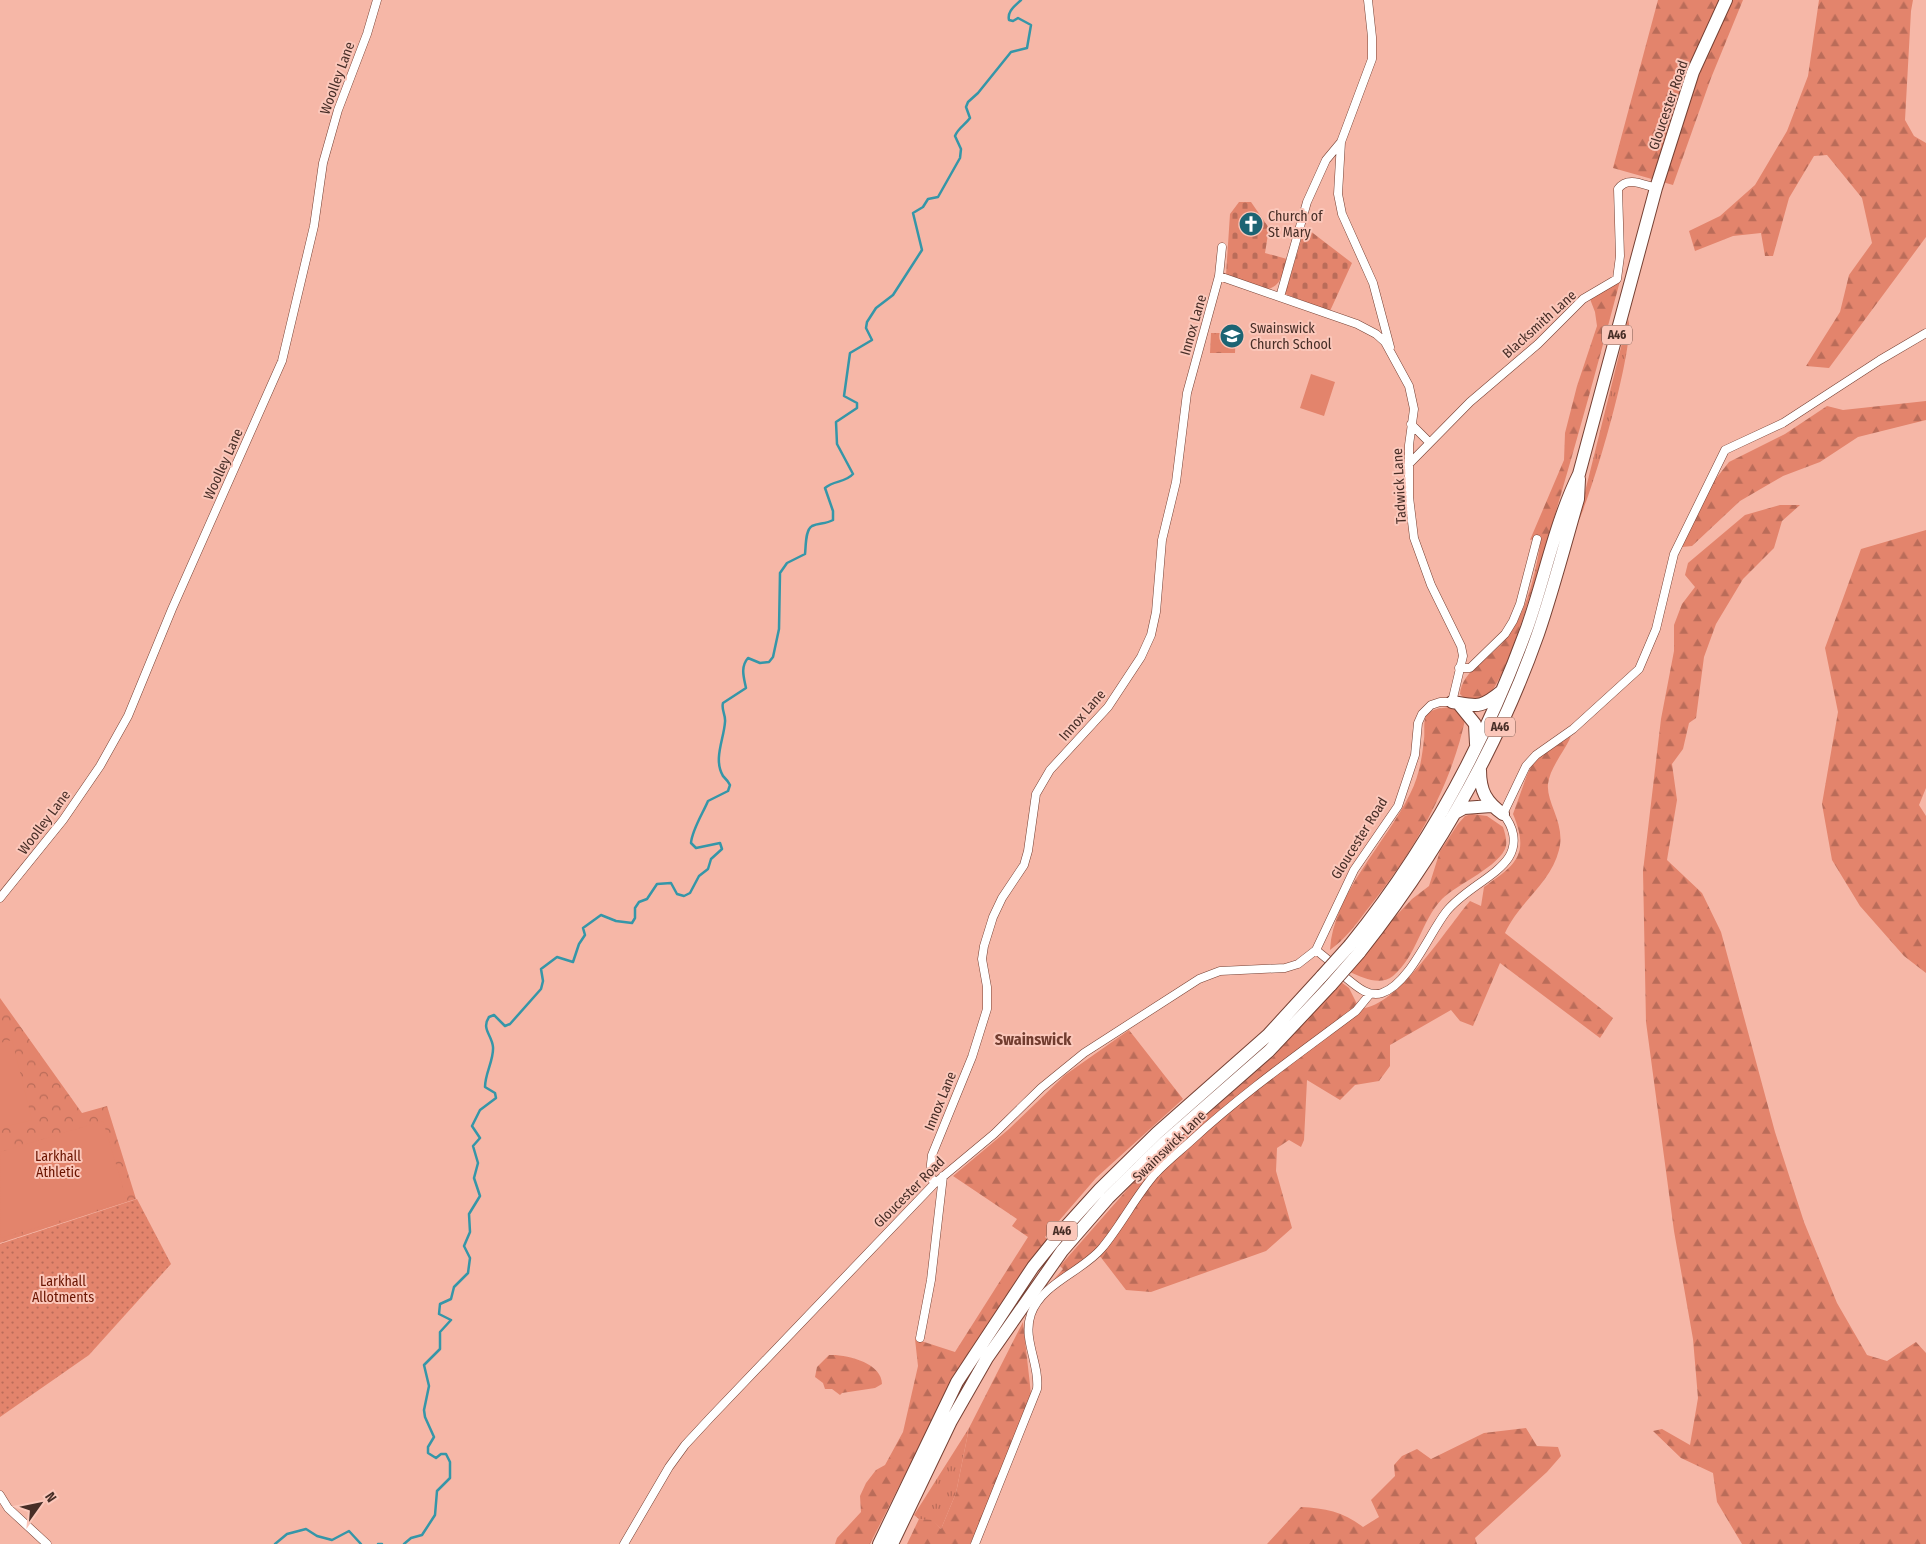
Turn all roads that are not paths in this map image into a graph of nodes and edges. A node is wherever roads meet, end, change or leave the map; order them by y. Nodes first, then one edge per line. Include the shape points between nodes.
1 (376, 0) edge
2 (1368, 0) edge
3 (1726, 0) edge
4 (1342, 142) junction
5 (1656, 188) junction
6 (1222, 246) dead end
7 (1220, 276) junction
8 (1280, 297) junction
9 (1926, 333) edge
10 (1392, 352) junction
11 (1411, 424) junction
12 (1429, 442) junction
13 (1408, 465) junction
14 (1579, 474) junction
15 (1537, 539) dead end
16 (1459, 668) junction
17 (1504, 690) junction
18 (1455, 703) junction
19 (1475, 752) junction
20 (1480, 768) junction
21 (1491, 806) junction
22 (1456, 813) junction
23 (1503, 814) junction
24 (0, 898) edge
25 (1355, 949) junction
26 (1316, 950) junction
27 (1327, 959) dead end
28 (1346, 977) dead end
29 (1326, 980) junction
30 (1370, 994) junction
31 (943, 1176) junction
32 (934, 1184) junction
33 (920, 1338) dead end
34 (0, 1495) edge
35 (47, 1544) edge
36 (624, 1544) edge
37 (879, 1544) edge
38 (892, 1544) edge
39 (975, 1544) edge

1 - 24 street, Woolley Lane via 323,163 314,226 282,361 128,716 100,766 63,820
2 - 4 street, Tadwick Lane via 1372,59
3 - 5 highway, Gloucester Road / A46 via 1693,72
4 - 8 street, Tadwick Lane via 1326,160 1307,202
4 - 10 street, Tadwick Lane via 1338,194 1342,214 1373,283
5 - 12 street, Blacksmith Lane via 1630,180 1618,190 1620,256 1617,279 1583,299
5 - 14 highway, Gloucester Road / A46
6 - 7 street, Innox Lane
7 - 8 street, Tadwick Lane
7 - 32 street, Innox Lane via 1187,393 1176,482 1162,540 1151,635 1141,657 1108,707 1050,770 1036,794 1024,865 992,917 984,946 982,959 987,1009 932,1155 930,1173
8 - 10 street, Tadwick Lane via 1357,324 1376,334
9 - 23 street via 1783,423 1725,450 1674,554 1656,629 1638,668 1579,724 1536,755 1526,766
10 - 11 street, Tadwick Lane via 1412,397
11 - 12 street
11 - 13 street, Tadwick Lane
12 - 13 street, Blacksmith Lane
13 - 16 street, Tadwick Lane via 1414,538 1431,585 1462,646
14 - 17 highway, A46 via 1567,498 1528,627
14 - 20 highway, A46 via 1578,499 1538,633
15 - 16 street via 1513,621 1505,634 1474,664 1466,669
16 - 18 street, Tadwick Lane
17 - 18 highway via 1481,706
17 - 19 highway, A46
18 - 19 highway via 1475,724
18 - 26 street, Gloucester Road via 1440,702 1422,714 1415,755 1398,806 1354,870
19 - 25 highway, A46 via 1418,852
20 - 21 highway via 1480,784
20 - 22 highway, A46
21 - 22 highway via 1464,808
21 - 23 highway
22 - 25 highway, A46 via 1396,906
23 - 30 street via 1513,830 1509,857 1460,896 1399,981 1382,993
25 - 29 highway, A46, bridge
26 - 27 street
26 - 31 street, Gloucester Road via 1303,961 1285,968 1220,971 1200,979 1062,1069 994,1134
28 - 30 street
29 - 37 highway, A46 via 1157,1133 1100,1189 1033,1267 957,1382
29 - 38 highway, A46 via 1269,1051 1164,1143 1115,1191 1062,1251 987,1358 951,1421
30 - 39 street, Swainswick Lane via 1356,1011 1226,1109 1157,1172 1139,1192 1102,1248 1040,1300 1031,1312 1028,1335 1038,1377 1037,1389
31 - 32 street, Gloucester Road
31 - 33 street via 931,1280
32 - 36 street, Gloucester Road via 685,1445
34 - 35 street via 8,1508

